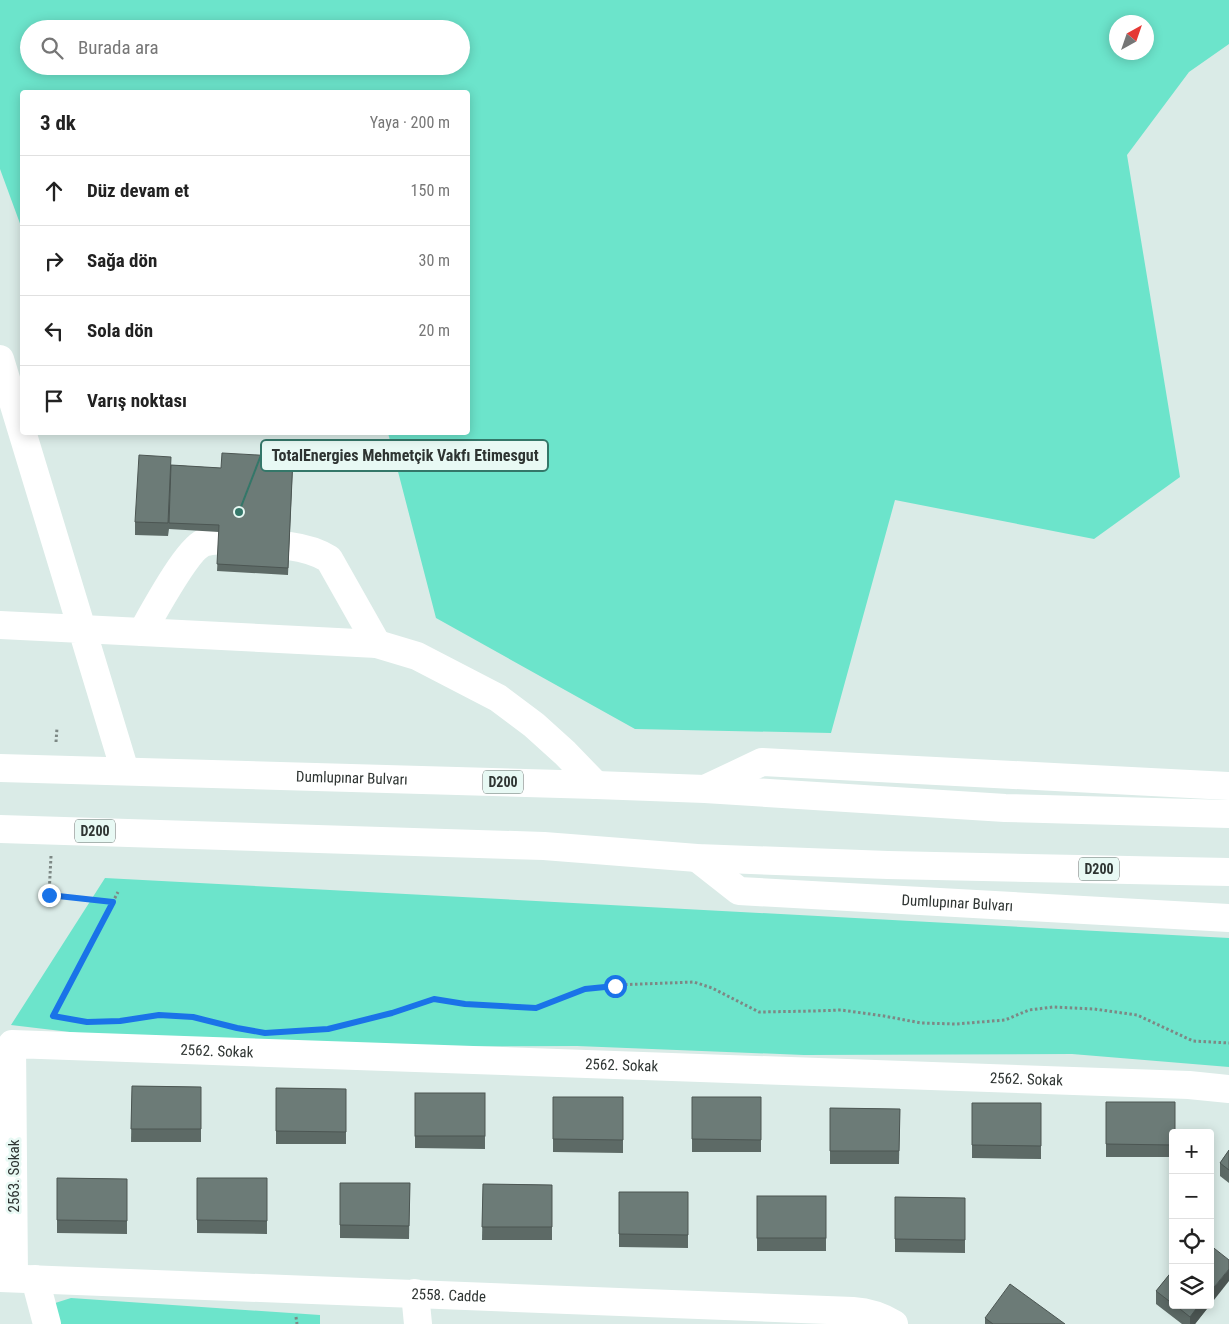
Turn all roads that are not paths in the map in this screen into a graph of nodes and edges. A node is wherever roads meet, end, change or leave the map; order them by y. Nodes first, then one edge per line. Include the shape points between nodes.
1 (0, 359) edge
2 (20, 425) edge
3 (23, 435) edge
4 (219, 540) edge
5 (289, 546) edge
6 (0, 625) edge
7 (82, 629) junction
8 (142, 632) junction
9 (377, 644) junction
10 (0, 768) edge
11 (125, 771) junction
12 (596, 784) junction
13 (1229, 786) edge
14 (705, 789) junction
15 (1229, 814) edge
16 (0, 828) edge
17 (697, 858) junction
18 (1229, 872) edge
19 (1229, 918) edge
20 (12, 1044) joint
21 (1229, 1089) edge
22 (16, 1278) edge
23 (415, 1293) junction
24 (47, 1324) edge
25 (418, 1324) edge
26 (894, 1324) edge

1 - 2 main road
3 - 7 main road
4 - 8 main road via 203,543 190,554
5 - 9 main road via 320,553 329,559
6 - 7 main road
7 - 8 main road
7 - 11 main road
8 - 9 main road
9 - 12 main road via 417,656 498,698 534,725
10 - 11 main road, Dumlupınar Bulvarı / D200
11 - 12 main road, Dumlupınar Bulvarı / D200
12 - 14 main road, Dumlupınar Bulvarı / D200
13 - 14 main road, Dumlupınar Bulvarı via 762,762
14 - 15 main road, Dumlupınar Bulvarı / D200 via 1005,808
16 - 17 main road, D200 via 544,846
17 - 18 main road, D200
17 - 19 main road, Dumlupınar Bulvarı via 739,891
20 - 21 main road, 2562. Sokak
20 - 22 main road, 2563. Sokak
22 - 23 main road, 2558. Cadde
22 - 24 main road, 2563. Sokak
23 - 25 main road
23 - 26 main road, 2558. Cadde via 861,1311

